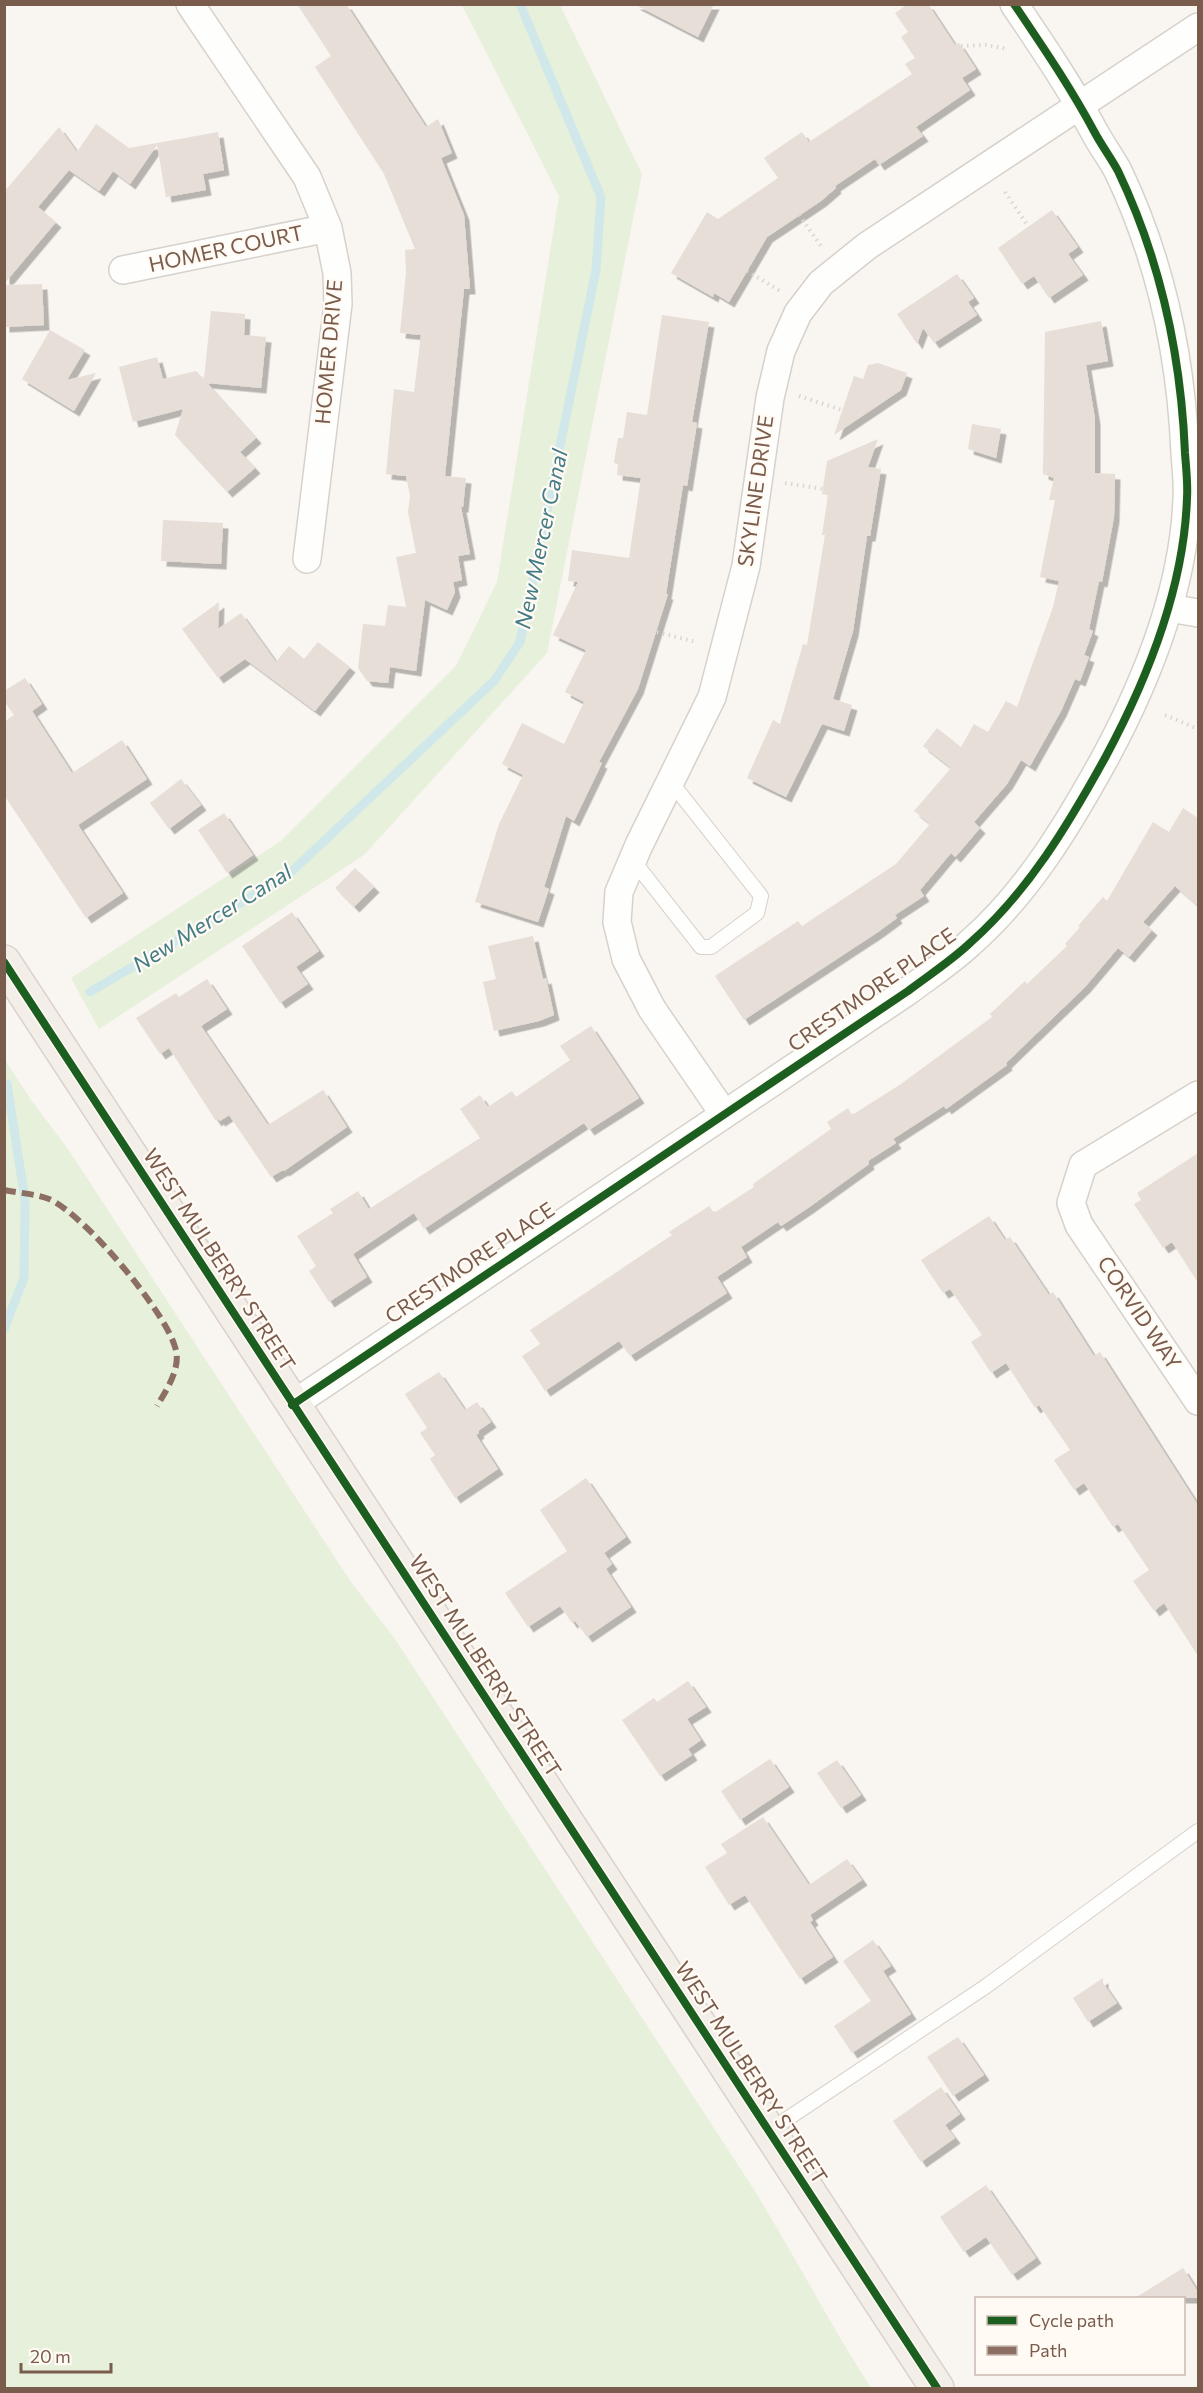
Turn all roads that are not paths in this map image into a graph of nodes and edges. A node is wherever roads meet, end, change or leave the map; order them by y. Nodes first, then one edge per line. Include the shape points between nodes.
1 (190, 4) edge
2 (1014, 4) edge
3 (1198, 27) edge
4 (1081, 105) junction
5 (328, 228) junction
6 (123, 270) dead end
7 (307, 558) dead end
8 (1169, 608) junction
9 (1198, 613) edge
10 (671, 782) junction
11 (632, 859) junction
12 (4, 962) edge
13 (1198, 1095) edge
14 (724, 1114) junction
15 (1198, 1401) edge
16 (292, 1405) junction
17 (1198, 1830) edge
18 (769, 2131) junction
19 (937, 2388) edge

1 - 5 street, HOMER DRIVE via 307,177
2 - 4 street, CRESTMORE PLACE
3 - 4 street, SKYLINE DRIVE
4 - 8 street, CRESTMORE PLACE via 1118,171 1139,225 1177,358 1188,498
4 - 10 street, SKYLINE DRIVE via 867,246 825,279 798,313 781,351 770,398 746,566 730,633 712,696
5 - 6 street, HOMER COURT
5 - 7 street, HOMER DRIVE via 338,273 338,304
8 - 9 street
8 - 14 street, CRESTMORE PLACE via 1146,675 1119,731 1071,819 1025,885 971,943 924,979
10 - 11 street, SKYLINE DRIVE
10 - 11 lane via 761,896 757,913 711,947 701,947
11 - 14 street, SKYLINE DRIVE via 619,892 617,922 626,959 651,1009
12 - 16 main road, WEST MULBERRY STREET
13 - 15 street, CORVID WAY via 1083,1166 1071,1203 1078,1225
14 - 16 street, CRESTMORE PLACE
16 - 18 main road, WEST MULBERRY STREET
17 - 18 lane via 985,1987
18 - 19 main road, WEST MULBERRY STREET

